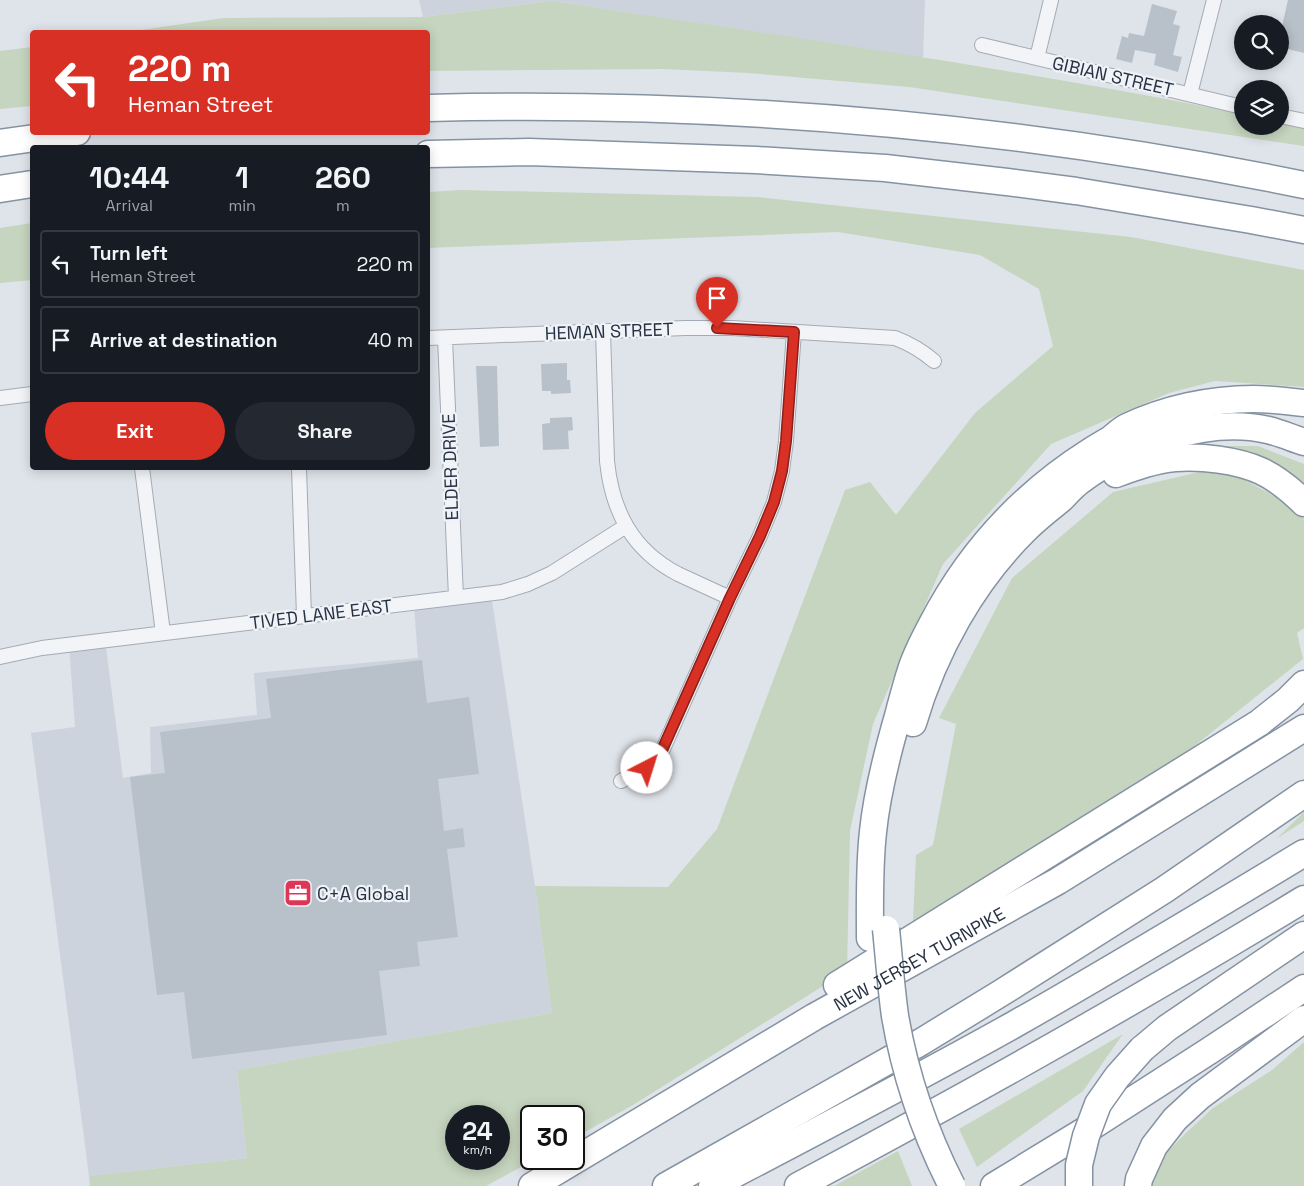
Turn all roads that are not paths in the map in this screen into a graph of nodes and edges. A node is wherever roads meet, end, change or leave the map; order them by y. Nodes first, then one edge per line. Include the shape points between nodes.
1 (1051, 0) edge
2 (1214, 0) edge
3 (982, 45) dead end
4 (1037, 58) junction
5 (1190, 94) junction
6 (1234, 105) edge
7 (430, 108) edge
8 (1289, 118) edge
9 (1304, 122) edge
10 (55, 135) edge
11 (0, 143) edge
12 (430, 154) edge
13 (1293, 182) edge
14 (30, 184) edge
15 (0, 188) edge
16 (1304, 230) edge
17 (603, 331) junction
18 (794, 332) junction
19 (430, 338) edge
20 (445, 338) junction
21 (934, 361) dead end
22 (30, 394) edge
23 (0, 398) edge
24 (1304, 403) edge
25 (1304, 425) edge
26 (1110, 440) junction
27 (1304, 442) edge
28 (142, 470) edge
29 (299, 470) edge
30 (1062, 498) junction
31 (1304, 503) edge
32 (626, 526) junction
33 (456, 597) junction
34 (730, 598) junction
35 (304, 616) junction
36 (163, 634) junction
37 (0, 657) edge
38 (1304, 684) edge
39 (1304, 728) edge
40 (621, 781) dead end
41 (1304, 794) edge
42 (1304, 853) edge
43 (1304, 899) edge
44 (878, 934) junction
45 (1304, 935) edge
46 (1304, 988) edge
47 (1304, 1020) edge
48 (741, 1060) junction
49 (532, 1186) edge
50 (666, 1186) edge
51 (712, 1186) edge
52 (798, 1186) edge
53 (933, 1186) edge
54 (952, 1186) edge
55 (994, 1186) edge
56 (1080, 1186) edge
57 (1138, 1186) edge

1 - 4 street
2 - 5 street
3 - 4 street, GIBIAN STREET
4 - 5 street, GIBIAN STREET
5 - 6 street, GIBIAN STREET
7 - 13 highway via 639,108 903,125 1046,141
8 - 9 street
10 - 11 highway
12 - 16 highway via 530,152 884,168 1076,191
14 - 15 highway
17 - 18 street, HEMAN STREET via 732,328
17 - 20 street, HEMAN STREET
17 - 32 street via 609,482
18 - 21 street, HEMAN STREET via 896,338 911,344
18 - 34 street via 782,471 774,502
19 - 20 street, HEMAN STREET
20 - 33 street, ELDER DRIVE
22 - 23 street
24 - 26 highway via 1254,399 1188,406 1125,428
25 - 26 highway via 1254,413 1222,412 1192,415
26 - 44 highway via 1072,463 1036,491 1001,525 945,598 924,639 911,670 879,787 869,882
27 - 30 highway via 1252,428 1195,430 1133,450 1079,481
28 - 36 street
29 - 35 street
30 - 31 highway via 1140,465 1174,458 1203,458 1233,462 1261,471 1286,486
30 - 44 highway via 1025,530 992,568 965,607 929,677 905,749 896,790
32 - 33 street, TIVED LANE EAST via 552,573 528,584 502,592
32 - 34 street via 658,561
33 - 35 street, TIVED LANE EAST
34 - 40 street via 663,748 647,768
35 - 36 street, TIVED LANE EAST
36 - 37 street, TIVED LANE EAST via 42,648
38 - 48 highway via 1259,723 782,1019
39 - 48 highway, NEW JERSEY TURNPIKE via 1058,880
41 - 50 highway via 1164,890 1001,993
42 - 51 highway via 1015,1023
43 - 52 highway via 1198,964
44 - 53 highway via 879,1019 887,1059 914,1143
44 - 54 highway, bridge via 890,974 903,1055 915,1096
45 - 56 highway, bridge via 1167,1028 1117,1076 1098,1104 1086,1136 1080,1165
46 - 55 highway
47 - 57 highway via 1222,1078 1174,1119 1154,1146 1138,1179
48 - 49 highway, NEW JERSEY TURNPIKE

